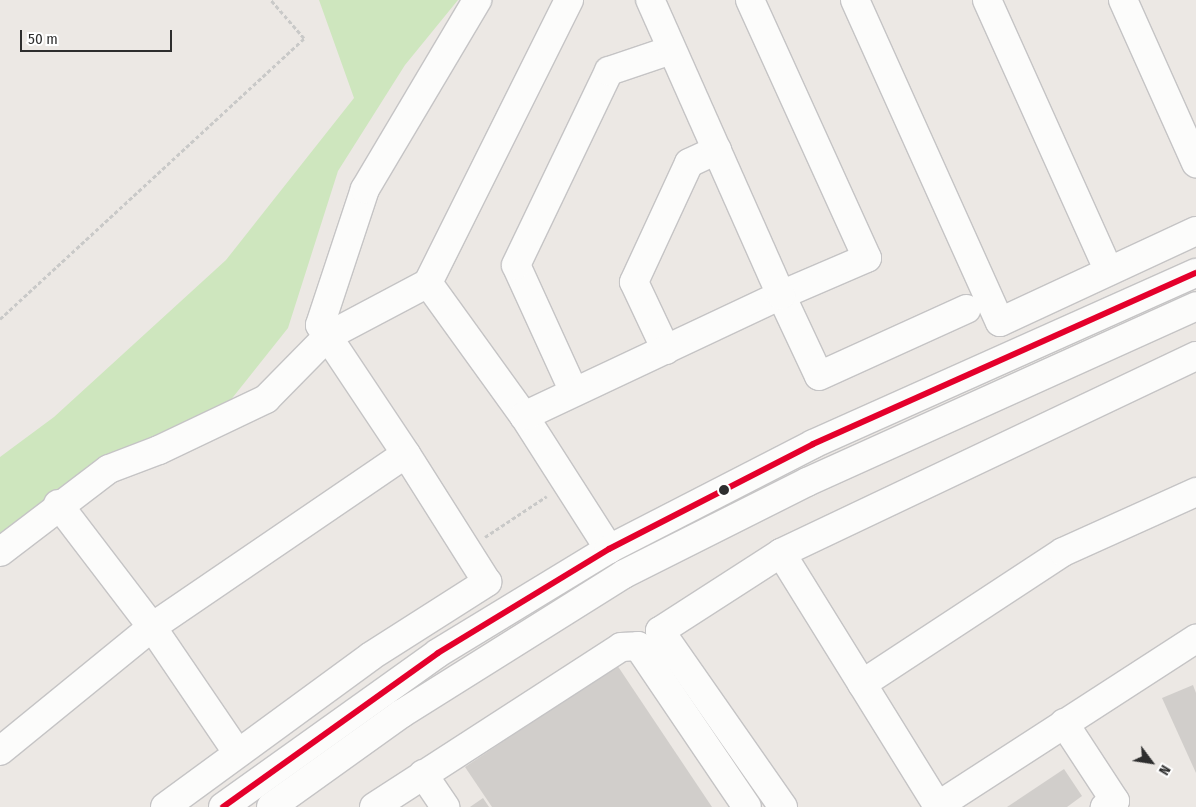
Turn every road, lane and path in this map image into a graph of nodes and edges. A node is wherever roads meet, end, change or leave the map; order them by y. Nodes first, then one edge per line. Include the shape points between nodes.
1 (271, 0) edge
2 (478, 0) edge
3 (569, 0) edge
4 (650, 0) edge
5 (750, 0) edge
6 (855, 0) edge
7 (987, 0) edge
8 (1123, 0) edge
9 (671, 50) junction
10 (717, 150) junction
11 (1196, 163) edge
12 (1196, 231) edge
13 (1109, 272) junction
14 (1196, 273) edge
15 (428, 283) junction
16 (781, 295) junction
17 (1196, 306) edge
18 (967, 309) dead end
19 (0, 319) edge
20 (328, 336) junction
21 (666, 350) junction
22 (1196, 356) edge
23 (573, 390) junction
24 (524, 416) junction
25 (406, 454) junction
26 (566, 483) junction
27 (1196, 492) edge
28 (58, 504) junction
29 (466, 549) junction
30 (609, 549) junction
31 (0, 552) edge
32 (781, 553) junction
33 (152, 627) junction
34 (1196, 639) edge
35 (862, 684) junction
36 (1064, 723) junction
37 (0, 751) edge
38 (237, 752) junction
39 (423, 774) junction
40 (937, 806) edge
41 (165, 807) edge
42 (223, 807) edge
43 (271, 807) edge
44 (374, 807) edge
45 (445, 807) edge
46 (747, 807) edge
47 (783, 807) edge
48 (1105, 807) edge

1 - 19 path via 304,38
2 - 20 street via 365,189 320,325
3 - 15 street
4 - 9 street
5 - 16 street via 867,258
6 - 13 street via 1000,322
7 - 13 street
8 - 11 street
9 - 10 street
9 - 23 street via 609,71 516,265
10 - 16 street
10 - 21 street via 689,163 634,282
12 - 13 street
14 - 30 street via 813,444
15 - 20 street
15 - 24 street
16 - 18 street via 819,376
16 - 21 street
17 - 43 street via 807,482 624,574 401,714
20 - 25 street
20 - 28 street via 266,398 159,450 109,469
21 - 23 street
22 - 32 street
23 - 24 street
24 - 26 street
25 - 29 street
25 - 33 street
26 - 29 path
26 - 30 street
27 - 35 street via 1063,552
28 - 31 street
28 - 33 street
29 - 38 street via 487,582 371,656
30 - 42 street via 438,653
32 - 35 street
32 - 47 street via 660,631
33 - 37 street
33 - 38 street
34 - 36 street
35 - 40 street
36 - 40 street
36 - 48 street via 1115,801
38 - 41 street
39 - 44 street
39 - 45 street
39 - 46 street via 621,647 638,646

